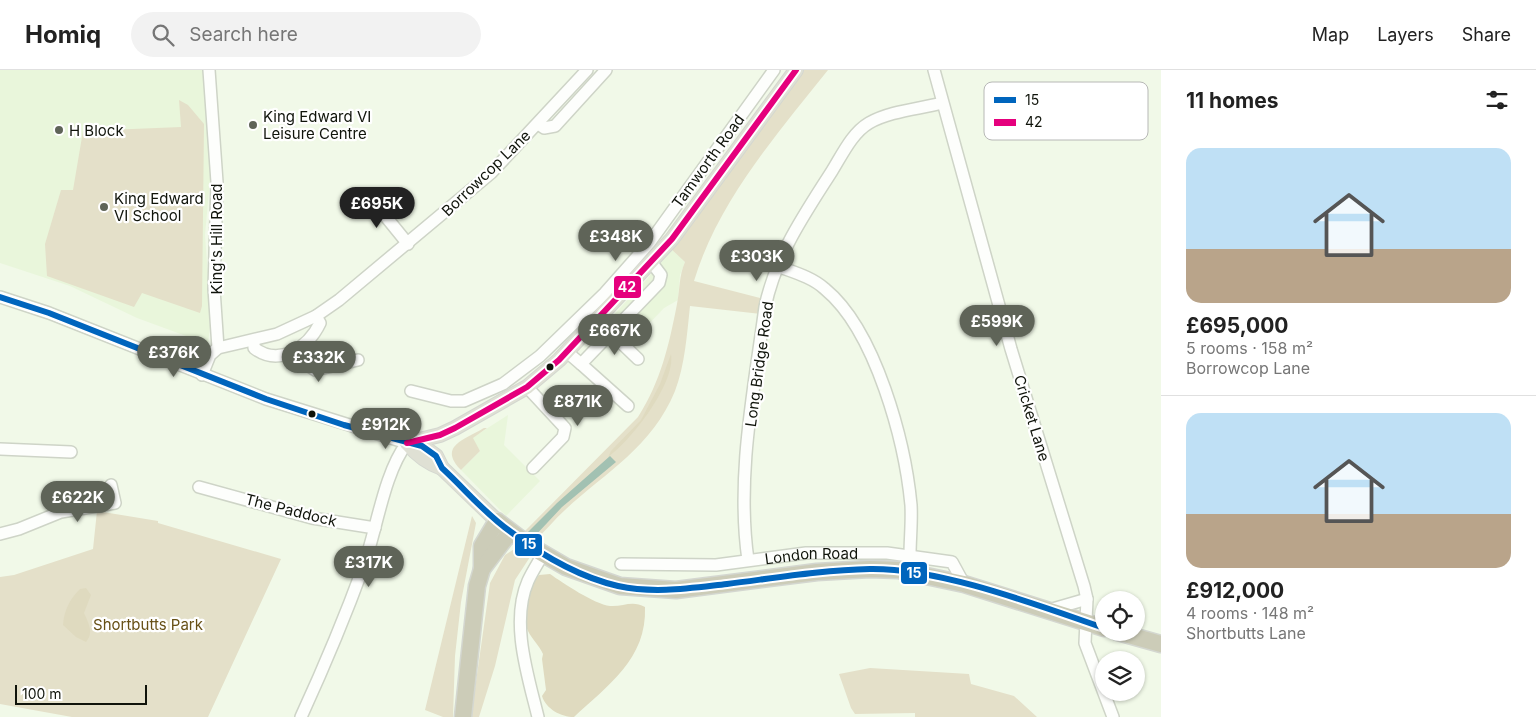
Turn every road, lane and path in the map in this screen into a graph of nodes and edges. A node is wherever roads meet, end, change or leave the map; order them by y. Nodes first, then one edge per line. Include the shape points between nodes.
1 (208, 70) edge
2 (587, 70) edge
3 (606, 70) edge
4 (796, 70) edge
5 (934, 70) edge
6 (771, 74) edge
7 (784, 86) junction
8 (942, 103) junction
9 (538, 124) junction
10 (385, 206) dead end
11 (408, 244) junction
12 (652, 262) junction
13 (777, 266) junction
14 (0, 297) edge
15 (316, 316) junction
16 (611, 333) junction
17 (254, 340) junction
18 (218, 348) junction
19 (294, 352) junction
20 (567, 352) junction
21 (638, 359) dead end
22 (358, 360) dead end
23 (581, 364) junction
24 (520, 371) junction
25 (202, 375) junction
26 (529, 386) junction
27 (411, 391) dead end
28 (628, 406) dead end
29 (483, 412) junction
30 (455, 428) junction
31 (407, 443) junction
32 (0, 450) edge
33 (72, 452) dead end
34 (442, 468) junction
35 (533, 468) dead end
36 (111, 485) dead end
37 (205, 486) dead end
38 (481, 506) junction
39 (496, 521) junction
40 (375, 528) junction
41 (0, 534) edge
42 (484, 540) junction
43 (526, 543) junction
44 (910, 555) junction
45 (748, 560) junction
46 (621, 564) dead end
47 (646, 566) junction
48 (482, 569) junction
49 (964, 584) junction
50 (646, 590) junction
51 (1087, 600) junction
52 (1049, 610) junction
53 (1085, 622) junction
54 (1095, 625) edge
55 (1145, 640) edge
56 (1161, 644) edge
57 (301, 717) edge
58 (463, 717) edge
59 (538, 717) edge
60 (1112, 717) edge

1 - 18 street, King's Hill Road via 216,182 214,289
2 - 9 street, Borrowcop Lane
3 - 9 street, Borrowcop Lane via 555,126 544,128
4 - 7 main road, Tamworth Road
5 - 8 street, Cricket Lane
6 - 7 street, Tamworth Road
6 - 24 street, Tamworth Road via 629,268 563,334
7 - 12 main road, Tamworth Road
8 - 13 street, Long Bridge Road via 880,118 861,130 789,237
8 - 51 street, Cricket Lane via 1011,349
9 - 11 street, Borrowcop Lane via 491,173
10 - 11 street via 382,212 385,219
11 - 15 street, Borrowcop Lane
12 - 16 street via 661,275 659,283
12 - 20 main road, Tamworth Road
13 - 44 street via 826,289 851,318 869,349 882,380 907,470 911,508
13 - 45 street, Long Bridge Road via 766,307 748,445 743,527
14 - 25 street via 49,312
15 - 17 street, Borrowcop Lane via 277,334
15 - 19 street via 320,323 316,331
16 - 21 street
16 - 23 street
17 - 18 street, Borrowcop Lane
17 - 19 street via 254,348 263,355
18 - 25 street via 210,355
19 - 22 street via 315,370
20 - 23 street
20 - 26 main road, Tamworth Road
23 - 28 street
24 - 26 street
24 - 27 street, Tamworth Road via 486,393 464,401
25 - 31 street via 266,400
26 - 29 main road, Tamworth Road
26 - 35 street via 565,428 563,437
29 - 30 main road, Tamworth Road
29 - 31 main road, Tamworth Road via 440,425
30 - 31 main road, Tamworth Road
30 - 34 main road, Tamworth Road via 442,447
31 - 34 main road, London Road via 417,455
31 - 40 street via 395,460
32 - 33 street
34 - 38 main road, London Road
36 - 41 street via 116,507 61,512
37 - 40 street, The Paddock via 312,518
38 - 39 main road, London Road
38 - 42 main road
39 - 42 highway
39 - 43 highway, London Road
40 - 57 street via 343,622
42 - 48 highway
43 - 48 highway
43 - 50 highway, London Road via 566,567 604,582
43 - 59 street via 527,582 522,609 524,651
44 - 45 street, London Road via 806,553
44 - 49 street, London Road via 952,562
45 - 47 street, London Road via 716,565
46 - 47 street, London Road
47 - 50 street
48 - 58 highway via 475,600
49 - 50 highway, London Road via 898,570 870,569 817,572 676,590
49 - 52 highway, London Road
51 - 52 street
51 - 53 street, Cricket Lane
52 - 53 highway, London Road
53 - 54 highway, London Road
53 - 60 street, Cricket Lane via 1085,643
55 - 56 highway

